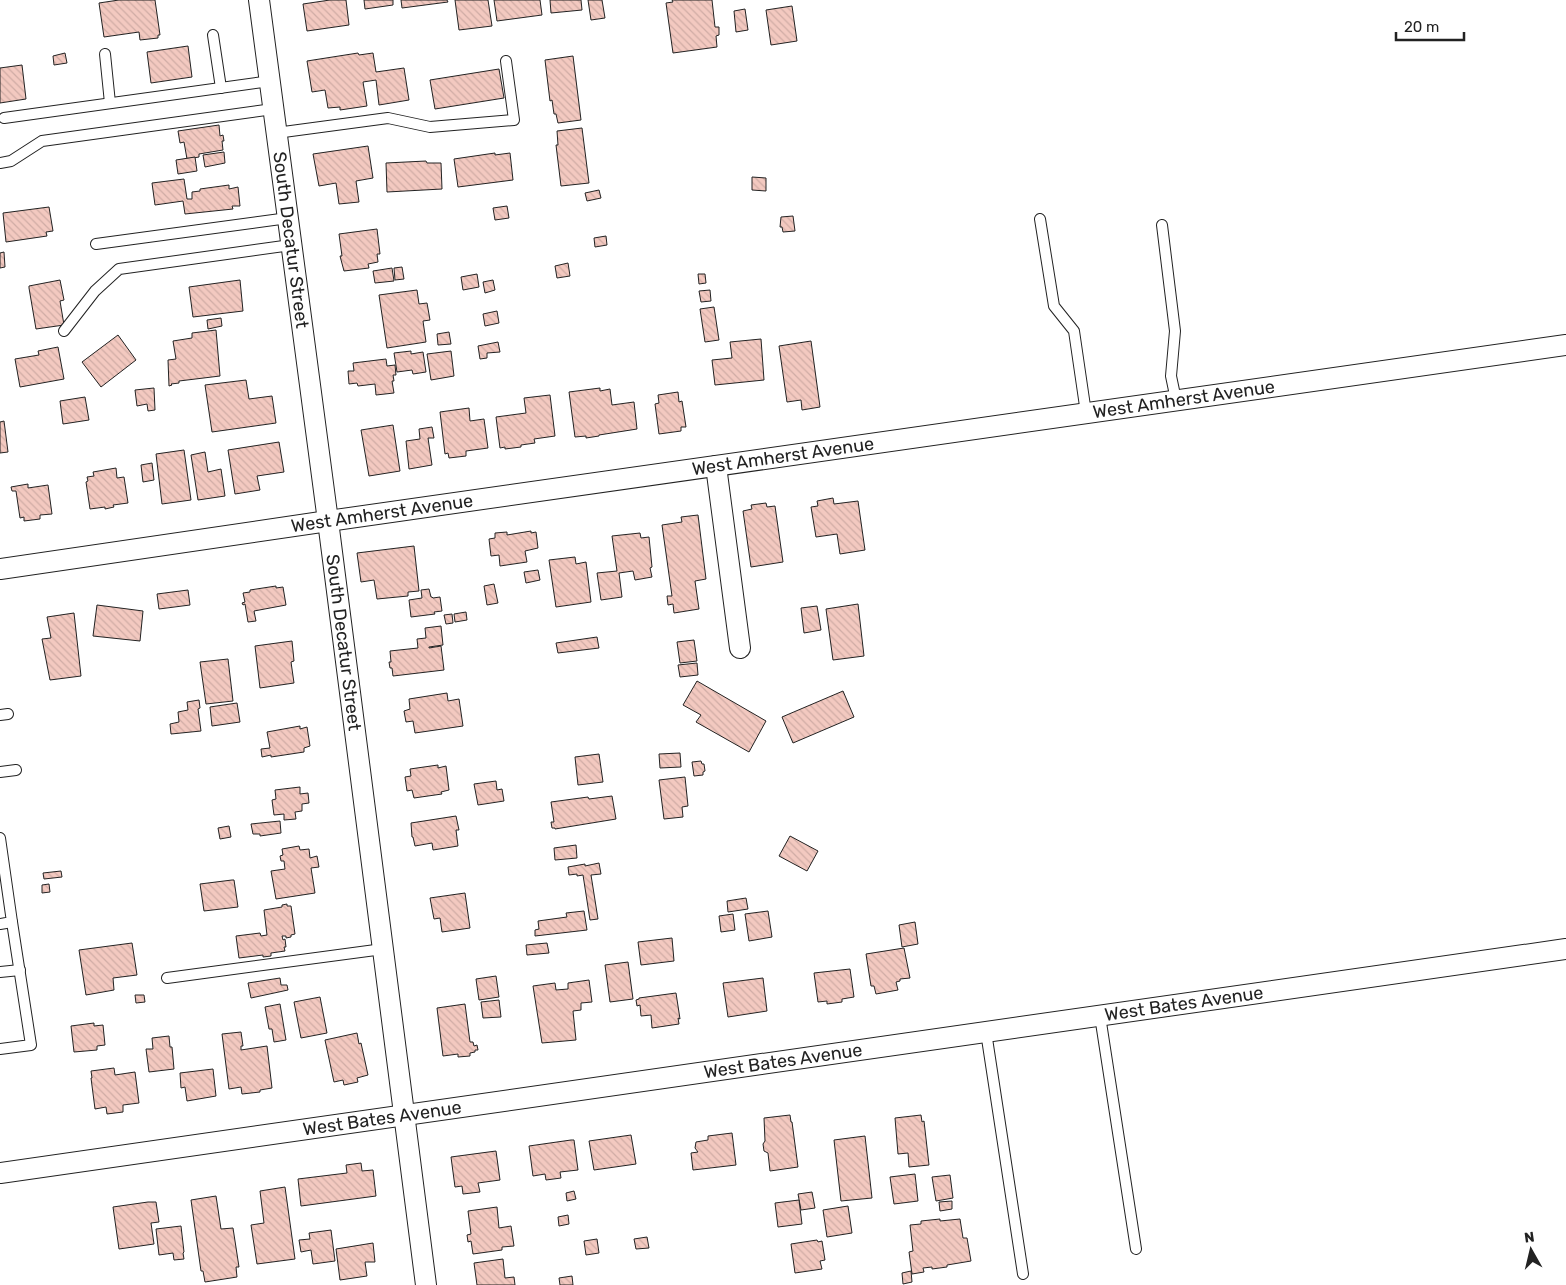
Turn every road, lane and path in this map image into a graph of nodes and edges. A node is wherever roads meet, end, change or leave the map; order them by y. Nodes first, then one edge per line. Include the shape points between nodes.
1 (259, 0) edge
2 (213, 35) dead end
3 (105, 54) dead end
4 (506, 61) dead end
5 (270, 81) junction
6 (221, 88) junction
7 (110, 103) junction
8 (273, 109) junction
9 (4, 118) dead end
10 (276, 133) junction
11 (0, 163) edge
12 (288, 218) junction
13 (1040, 219) dead end
14 (1162, 225) dead end
15 (96, 244) dead end
16 (291, 245) junction
17 (64, 331) dead end
18 (1566, 345) edge
19 (1176, 400) junction
20 (1086, 413) junction
21 (716, 466) junction
22 (328, 521) junction
23 (0, 569) edge
24 (740, 648) dead end
25 (16, 770) dead end
26 (0, 772) edge
27 (0, 838) edge
28 (12, 922) junction
29 (0, 924) edge
30 (383, 949) junction
31 (1566, 949) edge
32 (20, 970) junction
33 (0, 972) edge
34 (167, 978) dead end
35 (1100, 1016) junction
36 (986, 1032) junction
37 (0, 1049) edge
38 (404, 1116) junction
39 (0, 1173) edge
40 (1136, 1249) dead end
41 (1023, 1274) dead end
42 (426, 1285) edge

1 - 5 street, South Decatur Street
2 - 6 lane
3 - 7 lane
4 - 10 lane via 514,120 430,127 388,118
5 - 6 lane
5 - 8 street, South Decatur Street
6 - 7 lane
7 - 9 lane
8 - 10 street, South Decatur Street
8 - 11 lane via 42,141 11,161
10 - 12 street, South Decatur Street
12 - 15 lane
12 - 16 street, South Decatur Street
13 - 20 lane via 1054,306 1074,331
14 - 19 lane via 1174,331 1171,376
16 - 17 lane via 119,269 95,291
16 - 22 street, South Decatur Street
18 - 19 street, West Amherst Avenue
19 - 20 street, West Amherst Avenue
20 - 21 street, West Amherst Avenue
21 - 22 street, West Amherst Avenue
21 - 24 street
22 - 23 street, West Amherst Avenue
22 - 30 street, South Decatur Street
25 - 26 lane
27 - 28 lane
28 - 29 lane
28 - 32 lane
30 - 34 lane
30 - 38 street, South Decatur Street
31 - 35 street, West Bates Avenue
32 - 33 lane
32 - 37 lane via 31,1045
35 - 36 street, West Bates Avenue
35 - 40 lane
36 - 38 street, West Bates Avenue
36 - 41 lane
38 - 39 street, West Bates Avenue
38 - 42 street, South Decatur Street

